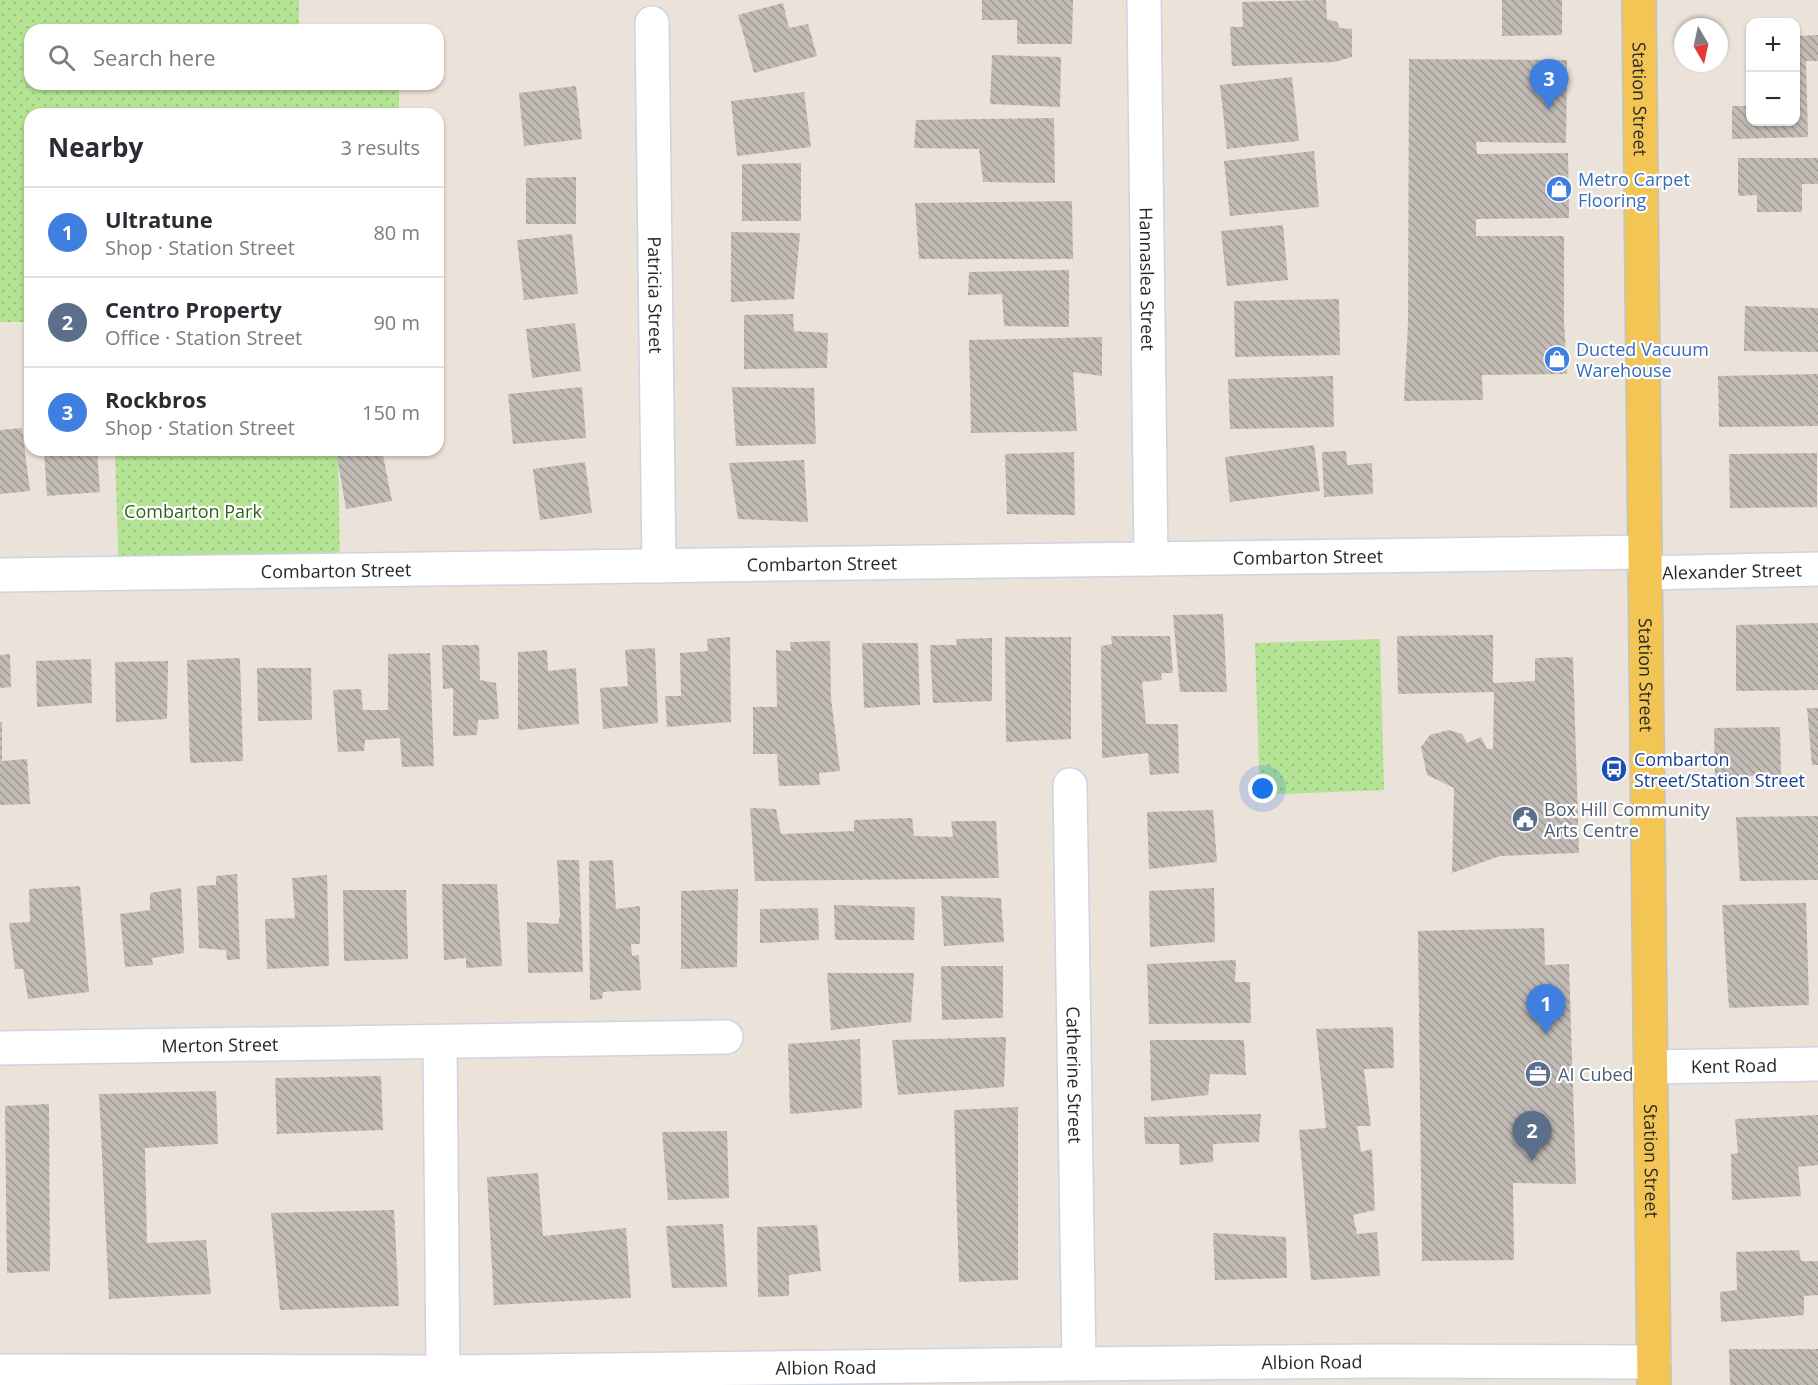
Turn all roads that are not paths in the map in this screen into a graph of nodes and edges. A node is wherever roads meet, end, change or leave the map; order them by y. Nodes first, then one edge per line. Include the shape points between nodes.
1 (1144, 0) edge
2 (1639, 0) edge
3 (651, 23) dead end
4 (1151, 559) junction
5 (1645, 563) junction
6 (659, 566) junction
7 (1818, 569) edge
8 (0, 575) edge
9 (1071, 785) dead end
10 (726, 1037) dead end
11 (440, 1042) junction
12 (0, 1048) edge
13 (1818, 1064) edge
14 (1650, 1067) junction
15 (1079, 1364) junction
16 (0, 1371) edge
17 (443, 1372) junction
18 (1654, 1373) edge
19 (77, 1378) edge

1 - 4 street, Hannaslea Street
2 - 5 main road, Station Street
3 - 6 street, Patricia Street
4 - 5 street, Combarton Street
4 - 6 street, Combarton Street
5 - 7 street, Alexander Street
5 - 14 main road, Station Street
6 - 8 street, Combarton Street
9 - 15 street, Catherine Street
10 - 11 street, Merton Street
11 - 12 street, Merton Street
11 - 17 street
13 - 14 street, Kent Road
14 - 18 main road, Station Street
15 - 17 street, Albion Road
15 - 18 street, Albion Road via 1382,1361
16 - 19 street, Albion Road
17 - 19 street, Albion Road

